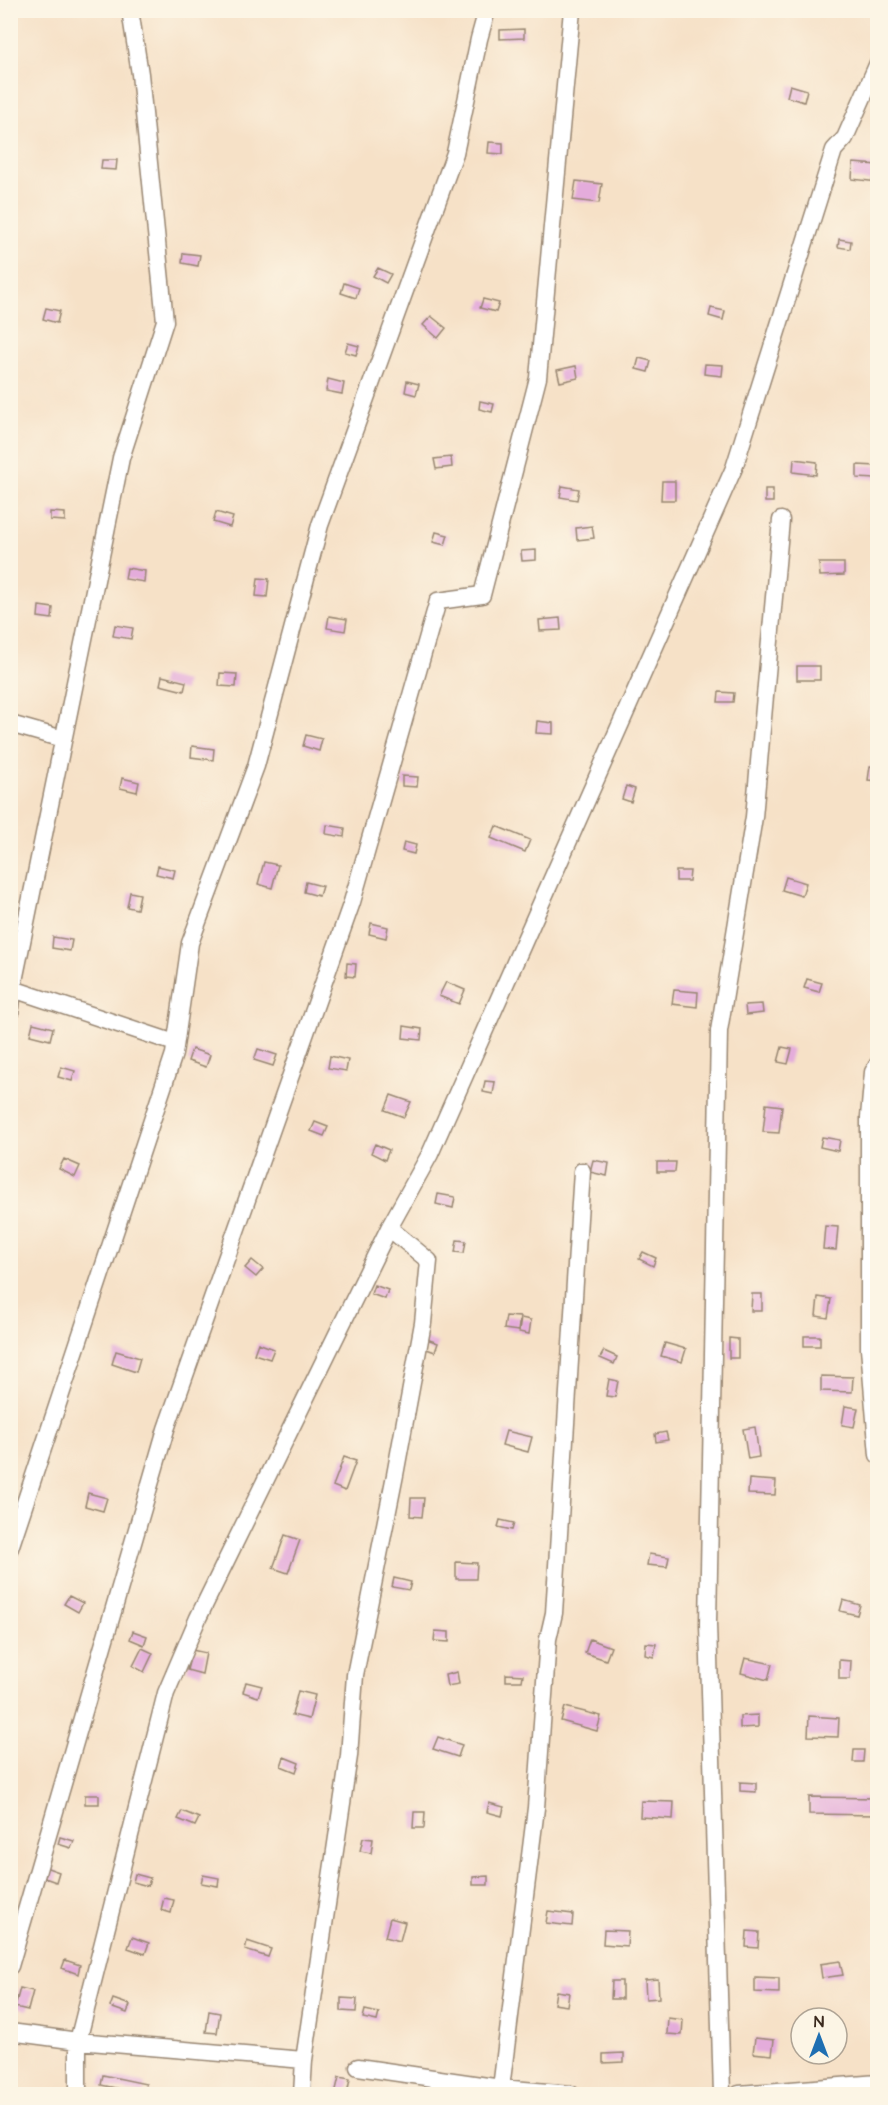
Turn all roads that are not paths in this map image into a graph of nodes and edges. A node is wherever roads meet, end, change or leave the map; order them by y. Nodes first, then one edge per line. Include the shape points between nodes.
1 (130, 10) edge
2 (487, 10) edge
3 (572, 10) edge
4 (878, 63) edge
5 (781, 520) dead end
6 (10, 724) edge
7 (63, 739) junction
8 (12, 988) edge
9 (10, 1014) edge
10 (175, 1043) junction
11 (878, 1064) edge
12 (582, 1171) dead end
13 (389, 1227) junction
14 (878, 1455) edge
15 (10, 1548) edge
16 (10, 1966) edge
17 (10, 2032) edge
18 (78, 2041) junction
19 (303, 2060) junction
20 (358, 2067) dead end
21 (878, 2084) edge
22 (502, 2091) edge
23 (78, 2094) edge
24 (302, 2094) edge
25 (571, 2094) edge
26 (722, 2094) edge
27 (739, 2094) edge

1 - 7 street via 165,321 121,458
2 - 10 street via 454,153 320,525 256,766 190,943
3 - 16 street via 538,378 482,594 438,601 352,902 166,1429
4 - 13 street via 845,138 834,150 734,468 430,1154
5 - 26 street via 754,817 719,1032 708,1624
6 - 7 street
7 - 8 street
8 - 9 street
8 - 10 street
10 - 15 street
11 - 14 street via 873,1072 869,1117 869,1348
12 - 22 street via 554,1612 548,1640 536,1808
13 - 18 street via 198,1618 166,1693
13 - 19 street via 429,1261 423,1323 355,1676 349,1756
17 - 18 street
18 - 19 street
18 - 23 street
19 - 24 street
20 - 22 street
21 - 27 street
22 - 25 street

